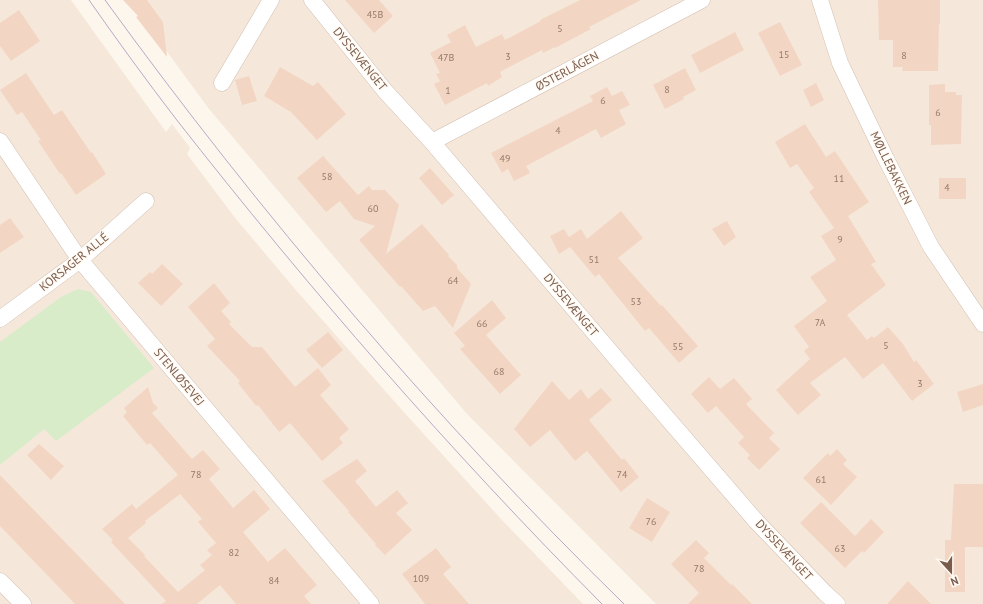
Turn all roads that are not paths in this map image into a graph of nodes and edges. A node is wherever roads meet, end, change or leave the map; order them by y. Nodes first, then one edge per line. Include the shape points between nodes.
1 (270, 0) edge
2 (312, 0) edge
3 (702, 0) edge
4 (820, 0) edge
5 (222, 83) dead end
6 (0, 141) edge
7 (432, 142) junction
8 (146, 201) dead end
9 (80, 260) junction
10 (0, 319) edge
11 (983, 324) edge
12 (0, 581) edge
13 (23, 604) edge
14 (371, 604) edge
15 (837, 604) edge

1 - 5 street
2 - 7 street, DYSSEVÆNGET via 385,91
3 - 7 street, ØSTERLÅGEN
4 - 11 street, MØLLEBAKKEN via 840,63 886,159 931,247
6 - 9 street, STENLØSEVEJ
7 - 15 street, DYSSEVÆNGET via 756,521
8 - 9 street, KORSAGER ALLÉ
9 - 10 street, KORSAGER ALLÉ
9 - 14 street, STENLØSEVEJ
12 - 13 street

